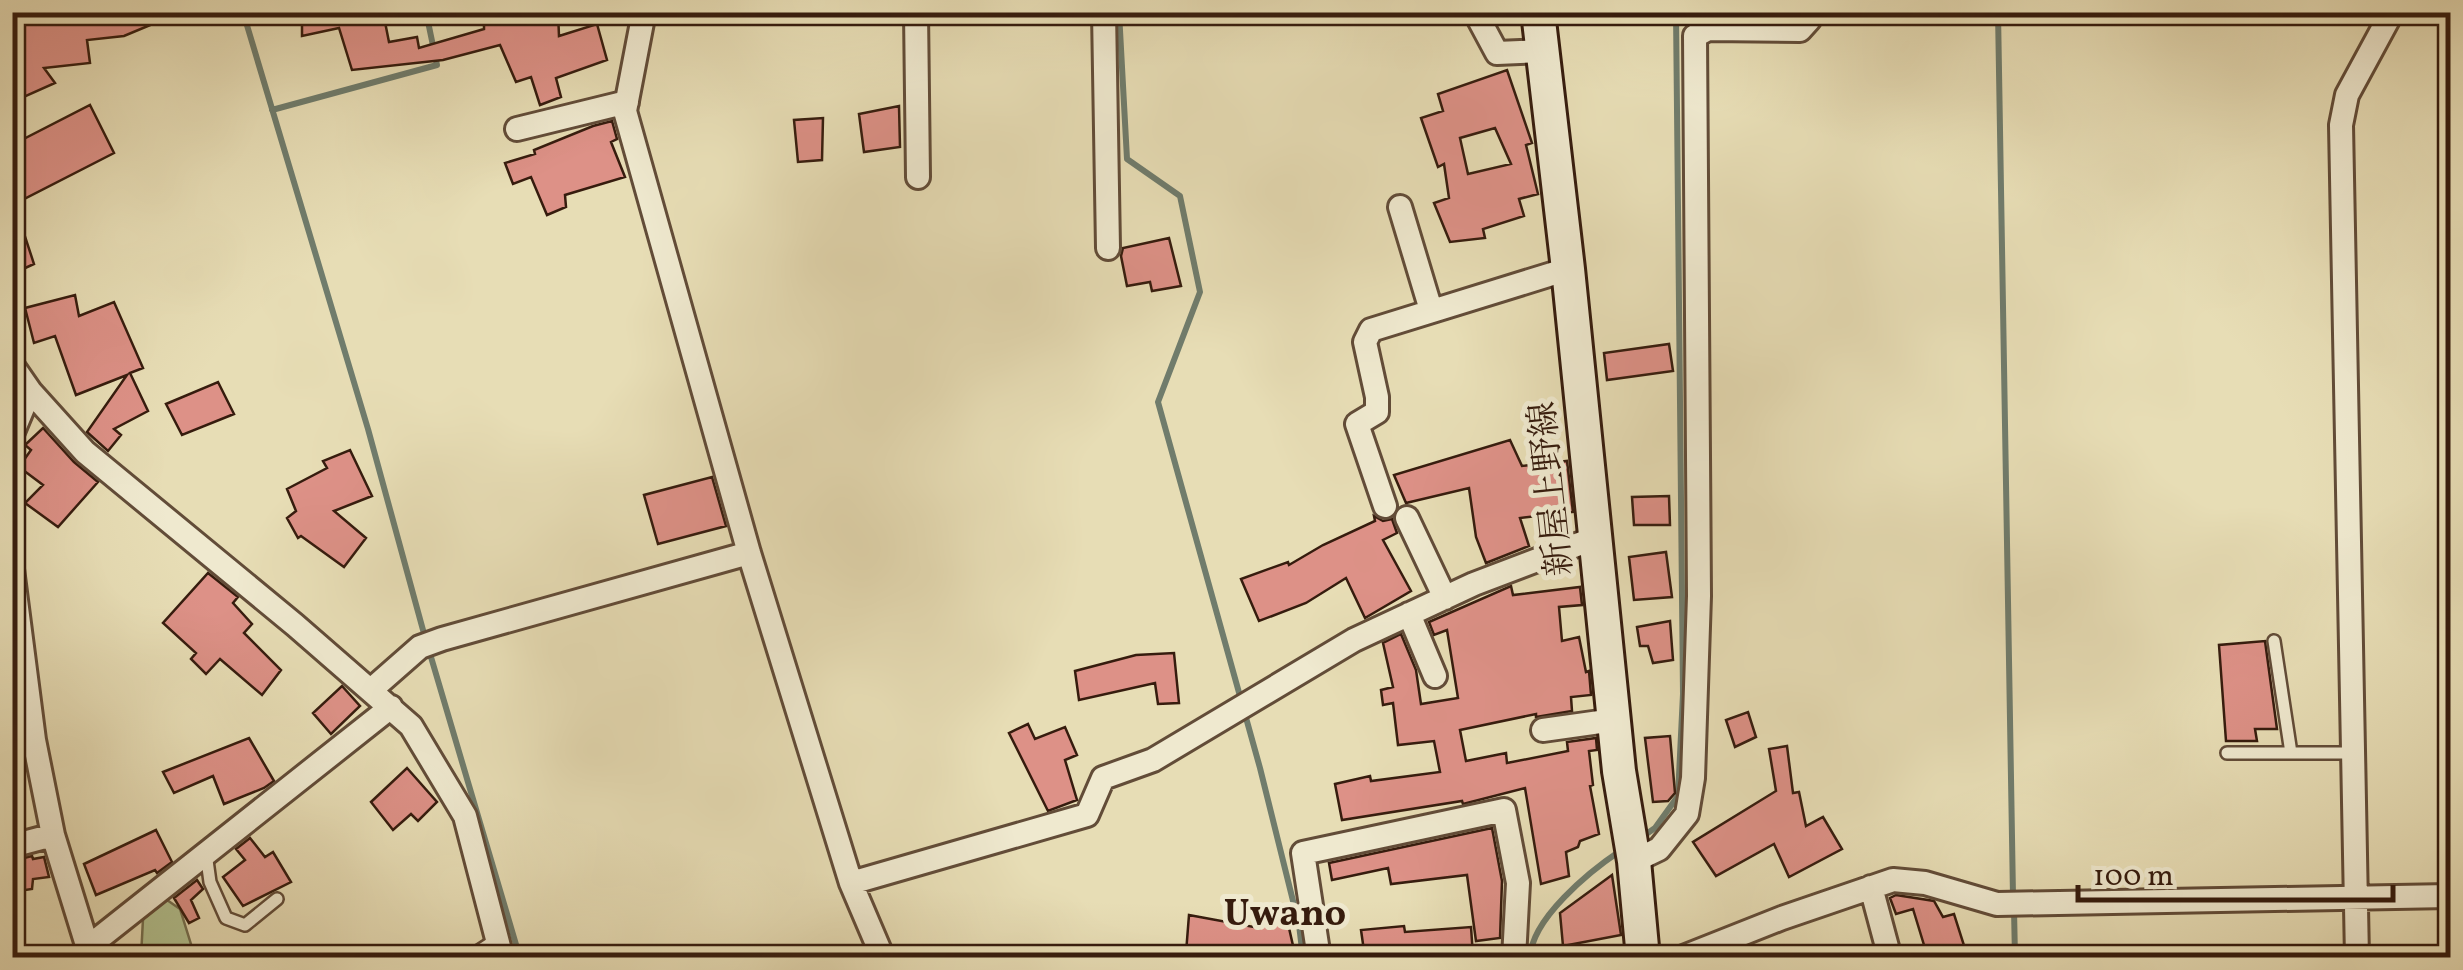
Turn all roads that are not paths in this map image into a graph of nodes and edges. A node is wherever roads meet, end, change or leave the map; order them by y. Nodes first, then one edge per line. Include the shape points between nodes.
1 (644, 12) edge
2 (916, 12) edge
3 (1104, 12) edge
4 (1475, 12) edge
5 (1538, 12) edge
6 (1810, 12) edge
7 (2392, 12) edge
8 (1542, 51) junction
9 (627, 102) junction
10 (518, 130) dead end
11 (918, 176) dead end
12 (1400, 207) dead end
13 (1108, 248) dead end
14 (1568, 269) junction
15 (1431, 310) junction
16 (12, 365) edge
17 (30, 392) junction
18 (12, 434) edge
19 (1386, 506) dead end
20 (1407, 518) dead end
21 (1595, 538) junction
22 (749, 553) junction
23 (12, 569) edge
24 (1444, 598) junction
25 (1408, 614) junction
26 (2274, 641) dead end
27 (1435, 676) dead end
28 (371, 690) junction
29 (390, 707) junction
30 (1614, 720) junction
31 (1543, 730) dead end
32 (2227, 753) dead end
33 (2292, 753) junction
34 (2351, 753) junction
35 (52, 834) junction
36 (12, 846) edge
37 (206, 853) junction
38 (1634, 861) junction
39 (851, 882) junction
40 (1871, 888) junction
41 (2450, 896) edge
42 (2354, 898) junction
43 (276, 899) dead end
44 (500, 948) edge
45 (90, 952) edge
46 (468, 958) edge
47 (883, 958) edge
48 (1319, 958) edge
49 (1514, 958) edge
50 (1643, 958) edge
51 (1681, 958) edge
52 (1890, 958) edge
53 (2356, 958) edge

1 - 9 street
2 - 11 street
3 - 13 street
4 - 8 street via 1497,53
5 - 8 main road, 新屋上野線
6 - 38 street via 1800,30 1708,29 1695,36 1699,596 1693,778 1687,814 1659,850
7 - 34 street via 2348,94 2341,125
8 - 14 main road, 新屋上野線
9 - 10 street
9 - 22 street
12 - 15 street
14 - 15 street
14 - 21 main road, 新屋上野線
15 - 19 street via 1372,330 1365,342 1377,412 1358,424
16 - 17 street
17 - 18 street
17 - 28 street via 86,452
20 - 24 street
21 - 24 street
21 - 30 main road, 新屋上野線
22 - 28 street via 442,639 420,648
22 - 39 street
23 - 35 street
24 - 25 street
25 - 27 street
25 - 39 street via 1153,760 1103,778 1087,815
26 - 33 lane
28 - 29 street
29 - 37 street
29 - 44 street via 411,726 464,816
30 - 31 street
30 - 38 main road, 新屋上野線
32 - 33 lane
33 - 34 lane
34 - 42 street
35 - 36 street
35 - 45 street
37 - 43 lane via 226,918 245,925
37 - 45 street
38 - 50 main road, 新屋上野線
39 - 47 street
40 - 42 street via 1893,880 1925,883 1997,904
40 - 51 street
40 - 52 street
41 - 42 street
42 - 53 street
44 - 46 lane
48 - 49 street via 1303,853 1504,810 1518,883

